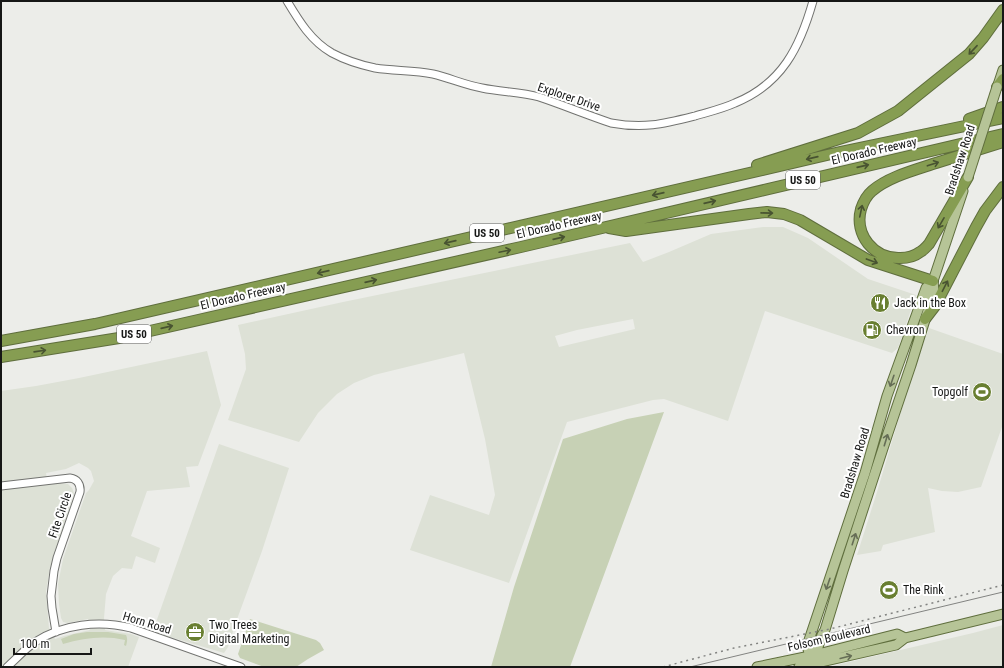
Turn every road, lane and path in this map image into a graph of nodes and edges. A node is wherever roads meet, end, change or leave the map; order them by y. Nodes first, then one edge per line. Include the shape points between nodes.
1 (287, 1) edge
2 (813, 1) edge
3 (1003, 10) edge
4 (1003, 70) edge
5 (1000, 83) edge
6 (1003, 107) edge
7 (1003, 118) edge
8 (929, 133) junction
9 (1003, 134) edge
10 (1003, 142) edge
11 (968, 177) junction
12 (1003, 187) edge
13 (685, 188) junction
14 (603, 227) junction
15 (933, 281) junction
16 (925, 319) junction
17 (1, 341) edge
18 (1, 357) edge
19 (899, 362) junction
20 (898, 404) junction
21 (1, 486) edge
22 (1003, 614) edge
23 (825, 630) junction
24 (56, 632) junction
25 (905, 638) junction
26 (840, 648) junction
27 (810, 656) junction
28 (7, 667) edge
29 (241, 667) edge
30 (757, 667) edge
31 (805, 667) edge

1 - 2 street, Explorer Drive via 314,40 332,53 350,60 375,68 433,74 481,88 534,96 611,123 642,126 664,124 723,108 756,93 774,78 790,58
3 -> 13 highway via 969,54 898,111 858,133
4 - 5 main road, Bradshaw Road
5 - 11 main road, Bradshaw Road, bridge
6 - 8 highway
7 - 8 highway, El Dorado Freeway / US 50
8 -> 13 highway, El Dorado Freeway / US 50
14 -> 9 highway, El Dorado Freeway / US 50
11 -> 10 highway via 929,244 920,252 908,258 883,256 872,249 864,239 859,215 863,202 880,184 906,173
11 - 15 main road, Bradshaw Road
16 -> 12 highway via 935,306 985,211
13 -> 17 highway, El Dorado Freeway / US 50 via 95,324
14 -> 15 highway via 626,231 767,212 784,214 800,220 868,260
18 -> 14 highway, El Dorado Freeway / US 50 via 119,338
15 - 16 main road, Bradshaw Road via 934,291
15 - 19 main road, Bradshaw Road via 926,288
16 - 20 main road, Bradshaw Road
19 - 20 main road via 903,376
19 -> 27 main road, Bradshaw Road via 869,463 808,642
23 -> 20 main road, Bradshaw Road
21 - 24 street, Fite Circle via 70,478 80,486 54,571 51,596
22 - 25 main road, Folsom Boulevard
23 - 26 main road via 830,644
23 - 27 main road, Bradshaw Road via 817,650
24 - 28 street, Horn Road via 35,642
24 - 29 street, Horn Road via 95,624 126,626
25 - 26 main road, Folsom Boulevard via 897,634
31 -> 25 main road, Folsom Boulevard via 896,644
26 - 27 main road, Folsom Boulevard
27 - 30 main road, Folsom Boulevard
27 - 31 street, Bradshaw Road

